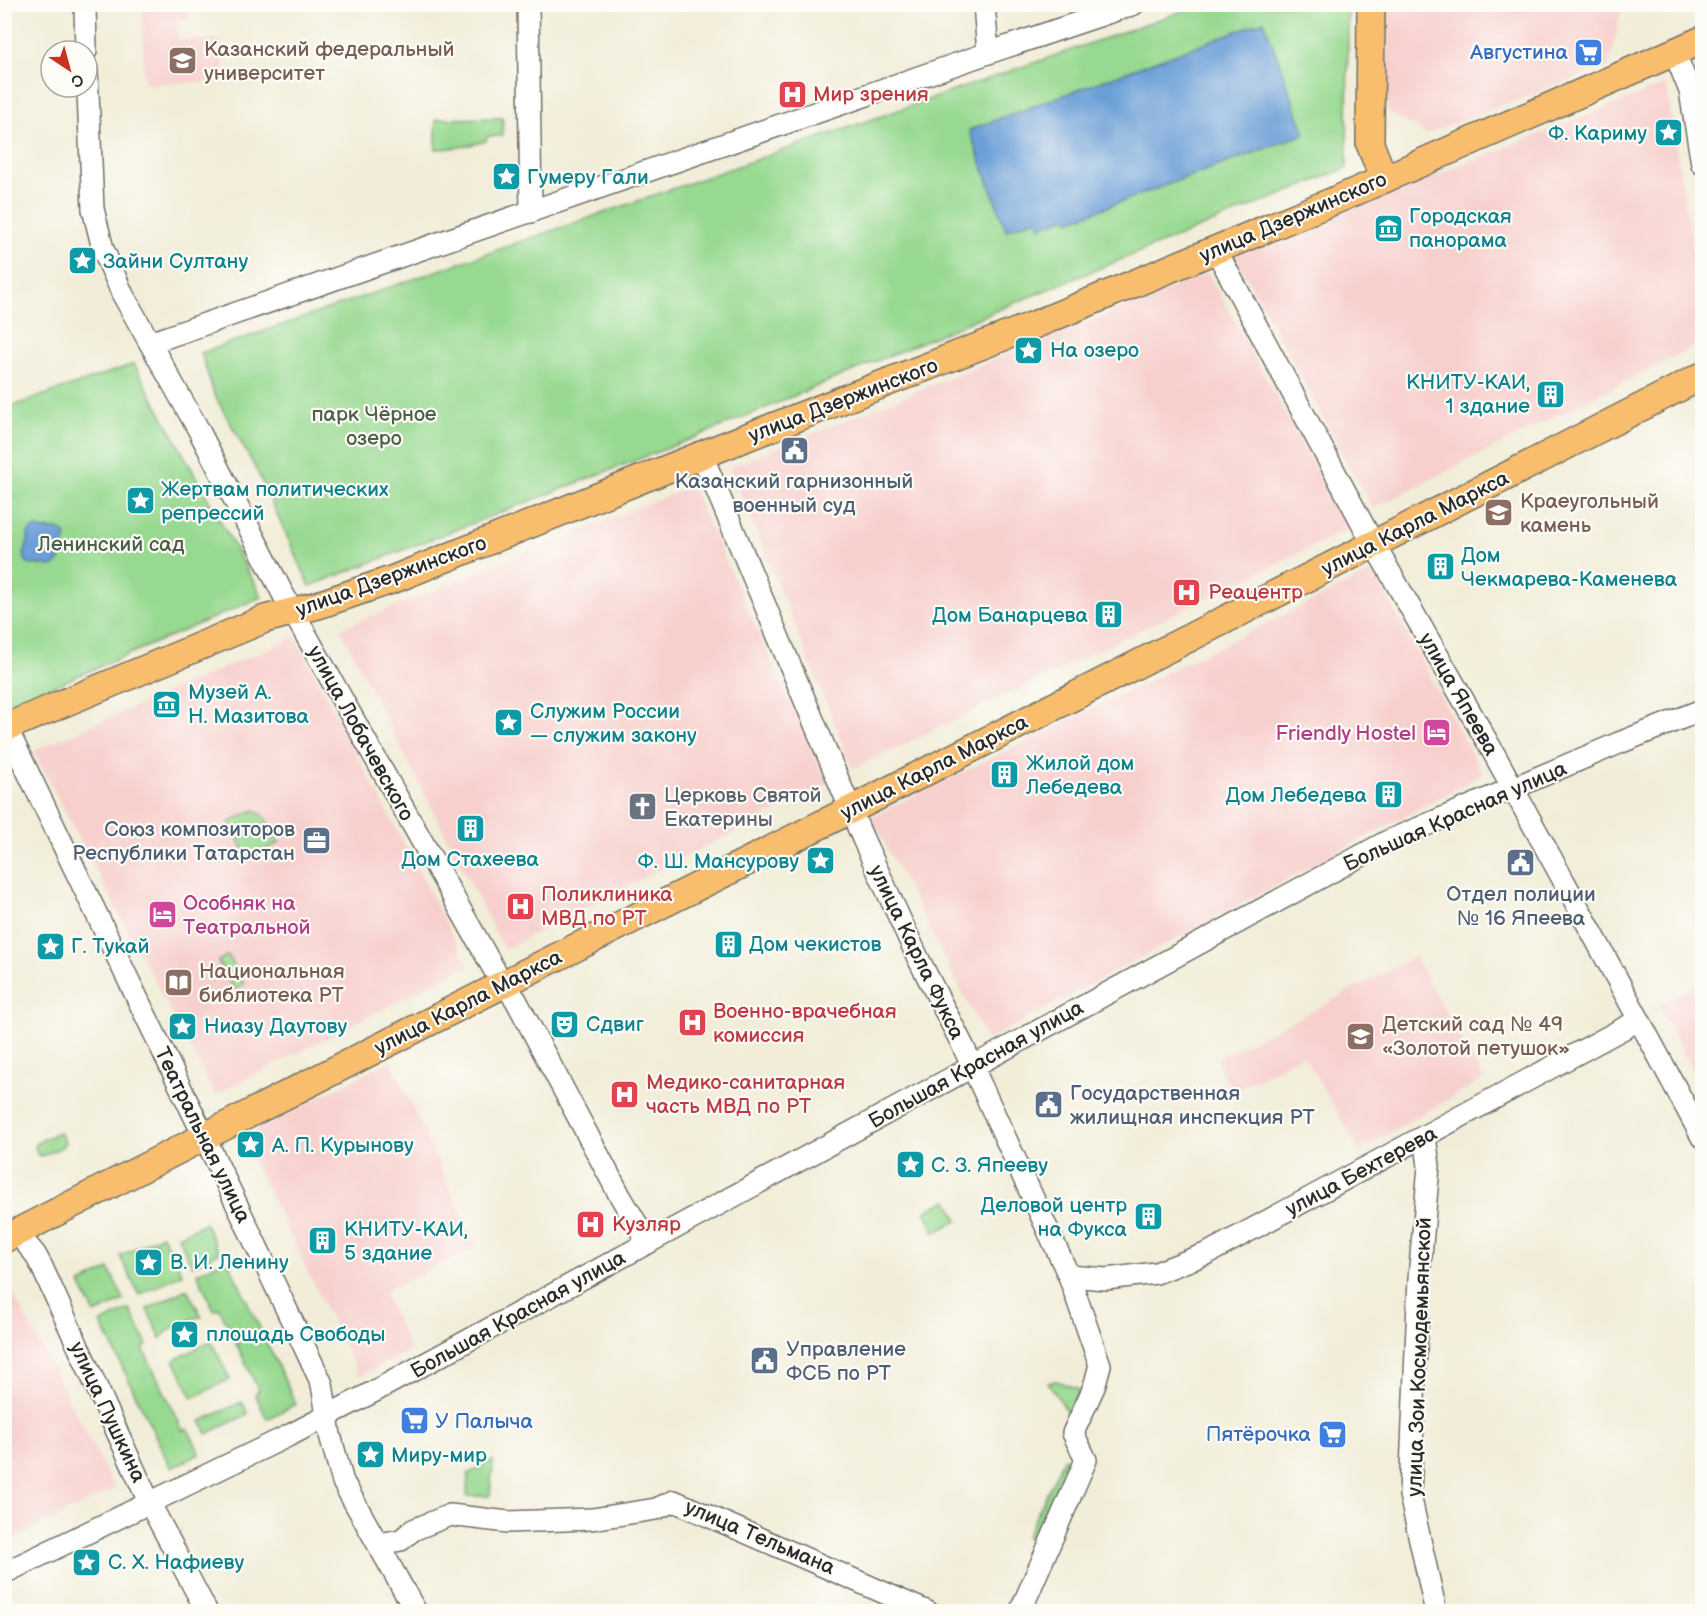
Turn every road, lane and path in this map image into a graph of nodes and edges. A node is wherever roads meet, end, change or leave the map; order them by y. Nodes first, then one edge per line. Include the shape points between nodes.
1 (85, 4) edge
2 (528, 4) edge
3 (984, 4) edge
4 (1134, 4) edge
5 (1371, 4) edge
6 (86, 39) edge
7 (1702, 40) edge
8 (1674, 51) junction
9 (988, 53) junction
10 (88, 99) edge
11 (1702, 164) edge
12 (1384, 179) junction
13 (531, 212) junction
14 (1216, 250) junction
15 (150, 343) junction
16 (1702, 364) edge
17 (1702, 376) edge
18 (702, 455) junction
19 (1371, 539) junction
20 (294, 612) junction
21 (1702, 710) edge
22 (5, 727) edge
23 (1512, 789) junction
24 (847, 803) junction
25 (500, 979) junction
26 (1640, 1020) junction
27 (972, 1066) junction
28 (201, 1130) junction
29 (1425, 1137) junction
30 (1702, 1137) edge
31 (7, 1225) edge
32 (648, 1243) junction
33 (1069, 1276) junction
34 (327, 1416) junction
35 (149, 1502) junction
36 (378, 1544) junction
37 (4, 1573) edge
38 (207, 1611) edge
39 (416, 1611) edge
40 (928, 1611) edge
41 (1020, 1611) edge
42 (1436, 1611) edge

1 - 6 street
2 - 13 street
3 - 9 street
4 - 9 street
5 - 12 main road via 1370,144
7 - 8 main road, улица Дзержинского
8 - 11 street via 1690,91
8 - 12 main road, улица Дзержинского
9 - 13 street
10 - 15 street, улица Лобачевского via 93,209 103,249
12 - 14 main road, улица Дзержинского
13 - 15 street
14 - 18 main road, улица Дзержинского
14 - 19 street, улица Япеева
15 - 20 street, улица Лобачевского
16 - 19 main road, улица Карла Маркса
17 - 19 main road, улица Карла Маркса
18 - 20 main road, улица Дзержинского via 394,579
18 - 24 street, улица Карла Фукса
19 - 23 street, улица Япеева
19 - 24 main road, улица Карла Маркса
20 - 22 main road, улица Дзержинского
20 - 25 street, улица Лобачевского
21 - 23 street, Большая Красная улица
22 - 28 street, Театральная улица
23 - 26 street, улица Япеева
23 - 27 street, Большая Красная улица via 1386,842
24 - 25 main road, улица Карла Маркса
24 - 27 street, улица Карла Фукса
25 - 28 main road, улица Карла Маркса
25 - 32 street, улица Лобачевского via 516,1000
26 - 29 street, улица Бехтерева
26 - 30 street, улица Япеева
27 - 32 street, Большая Красная улица
27 - 33 street, улица Карла Фукса
28 - 31 main road, улица Карла Маркса
28 - 34 street, Театральная улица via 322,1384
29 - 33 street, улица Бехтерева via 1208,1253 1156,1273 1106,1279
29 - 42 street, улица Зои Космодемьянской via 1429,1166 1419,1278 1410,1495
31 - 35 street, улица Пушкина via 42,1267
32 - 34 street, Большая Красная улица
33 - 41 street, улица Карла Фукса via 1100,1365 1073,1433 1086,1460
34 - 35 street, Большая Красная улица
34 - 36 street, Театральная улица via 343,1482
35 - 37 street, Большая Красная улица
35 - 38 street, улица Пушкина
36 - 39 street, Театральная улица
36 - 40 street, улица Тельмана via 401,1540 413,1530 450,1515 508,1522 592,1519 656,1509 674,1501

